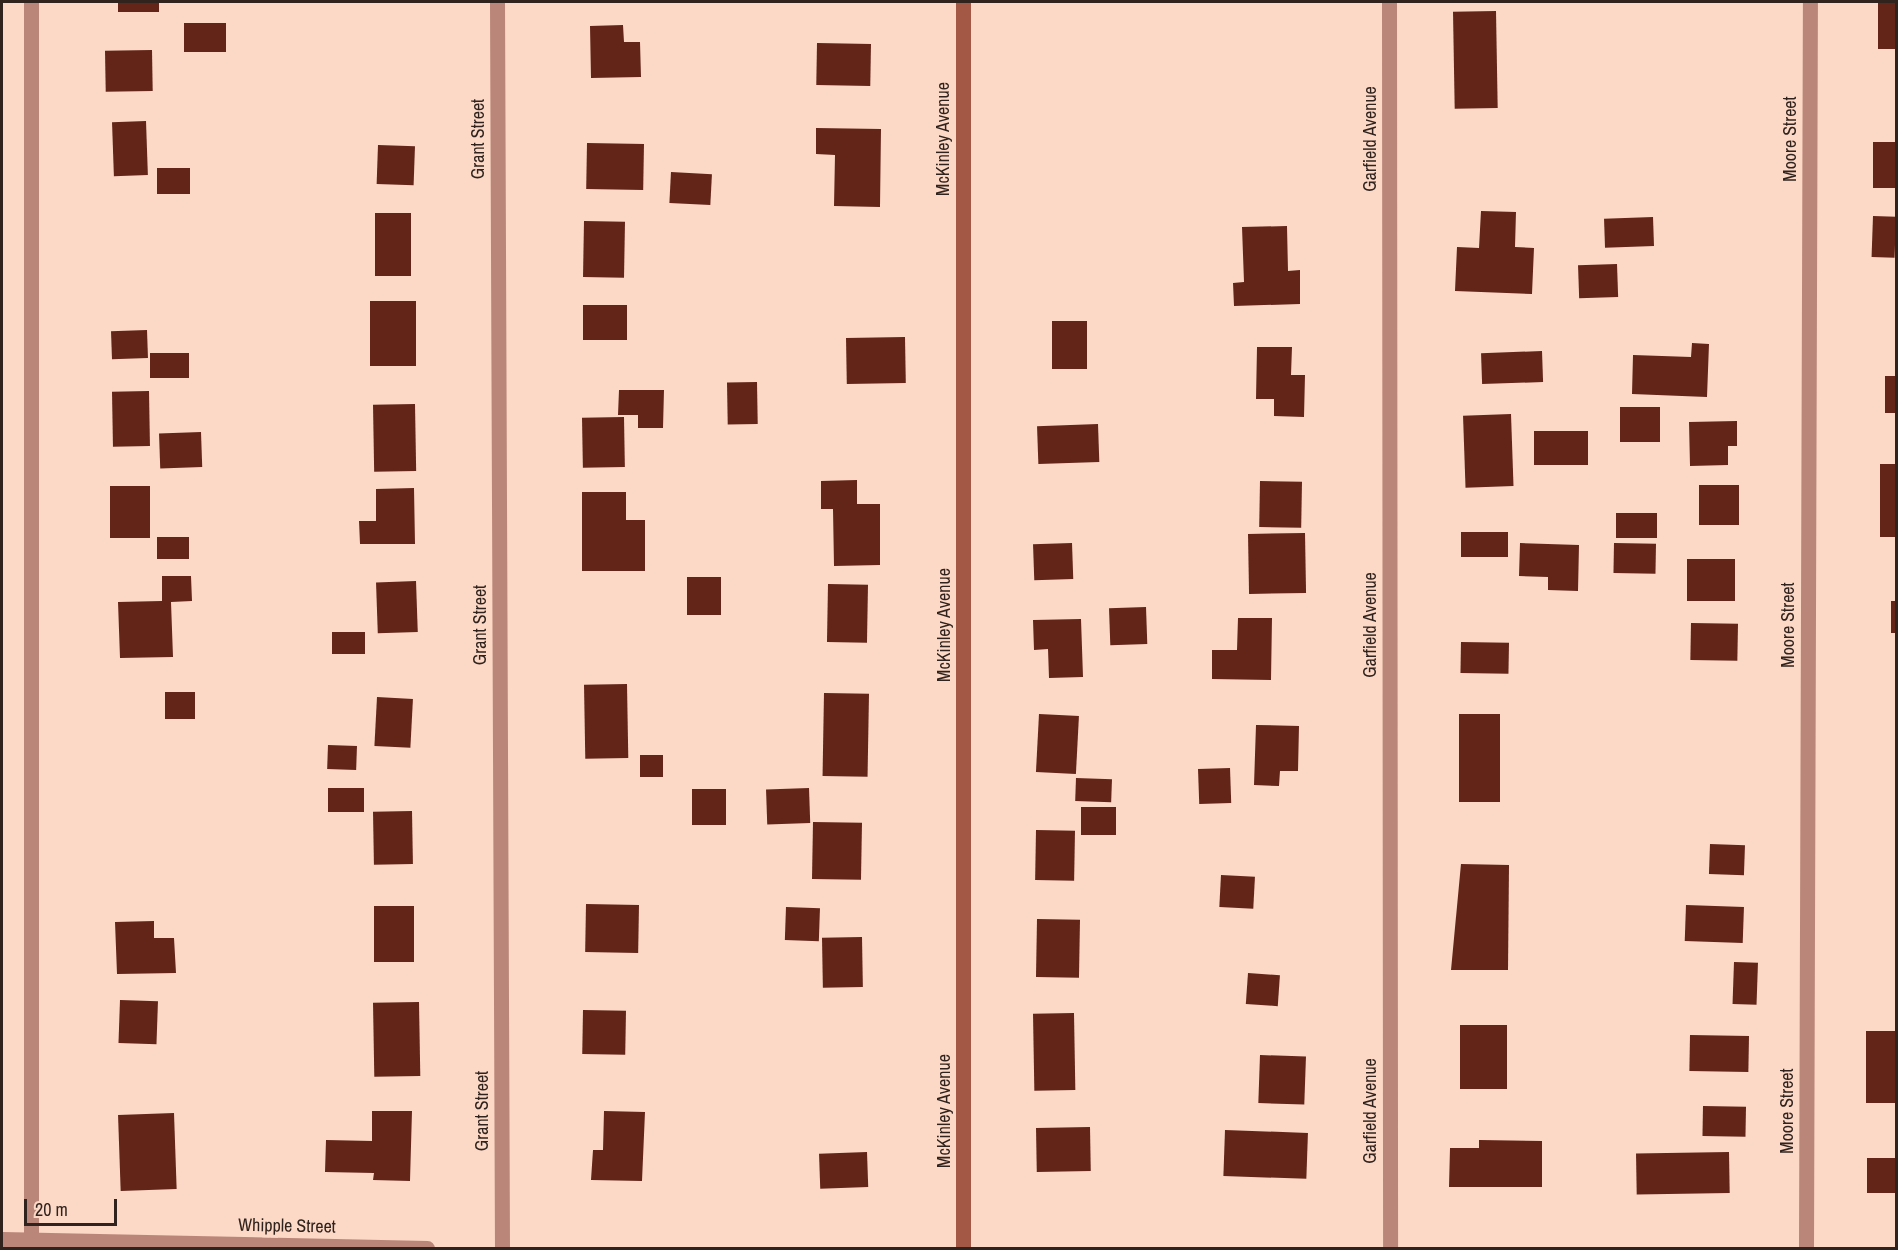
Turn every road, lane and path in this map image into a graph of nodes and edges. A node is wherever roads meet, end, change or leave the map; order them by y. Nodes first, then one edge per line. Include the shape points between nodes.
1 (31, 2) edge
2 (496, 2) edge
3 (963, 2) edge
4 (1389, 2) edge
5 (1810, 2) edge
6 (2, 1239) edge
7 (31, 1244) edge
8 (427, 1248) edge
9 (502, 1248) edge
10 (963, 1248) edge
11 (1390, 1248) edge
12 (1806, 1248) edge

1 - 7 street
2 - 9 street, Grant Street
3 - 10 street, McKinley Avenue
4 - 11 street, Garfield Avenue
5 - 12 street, Moore Street
6 - 7 street, Whipple Street
7 - 8 street, Whipple Street

